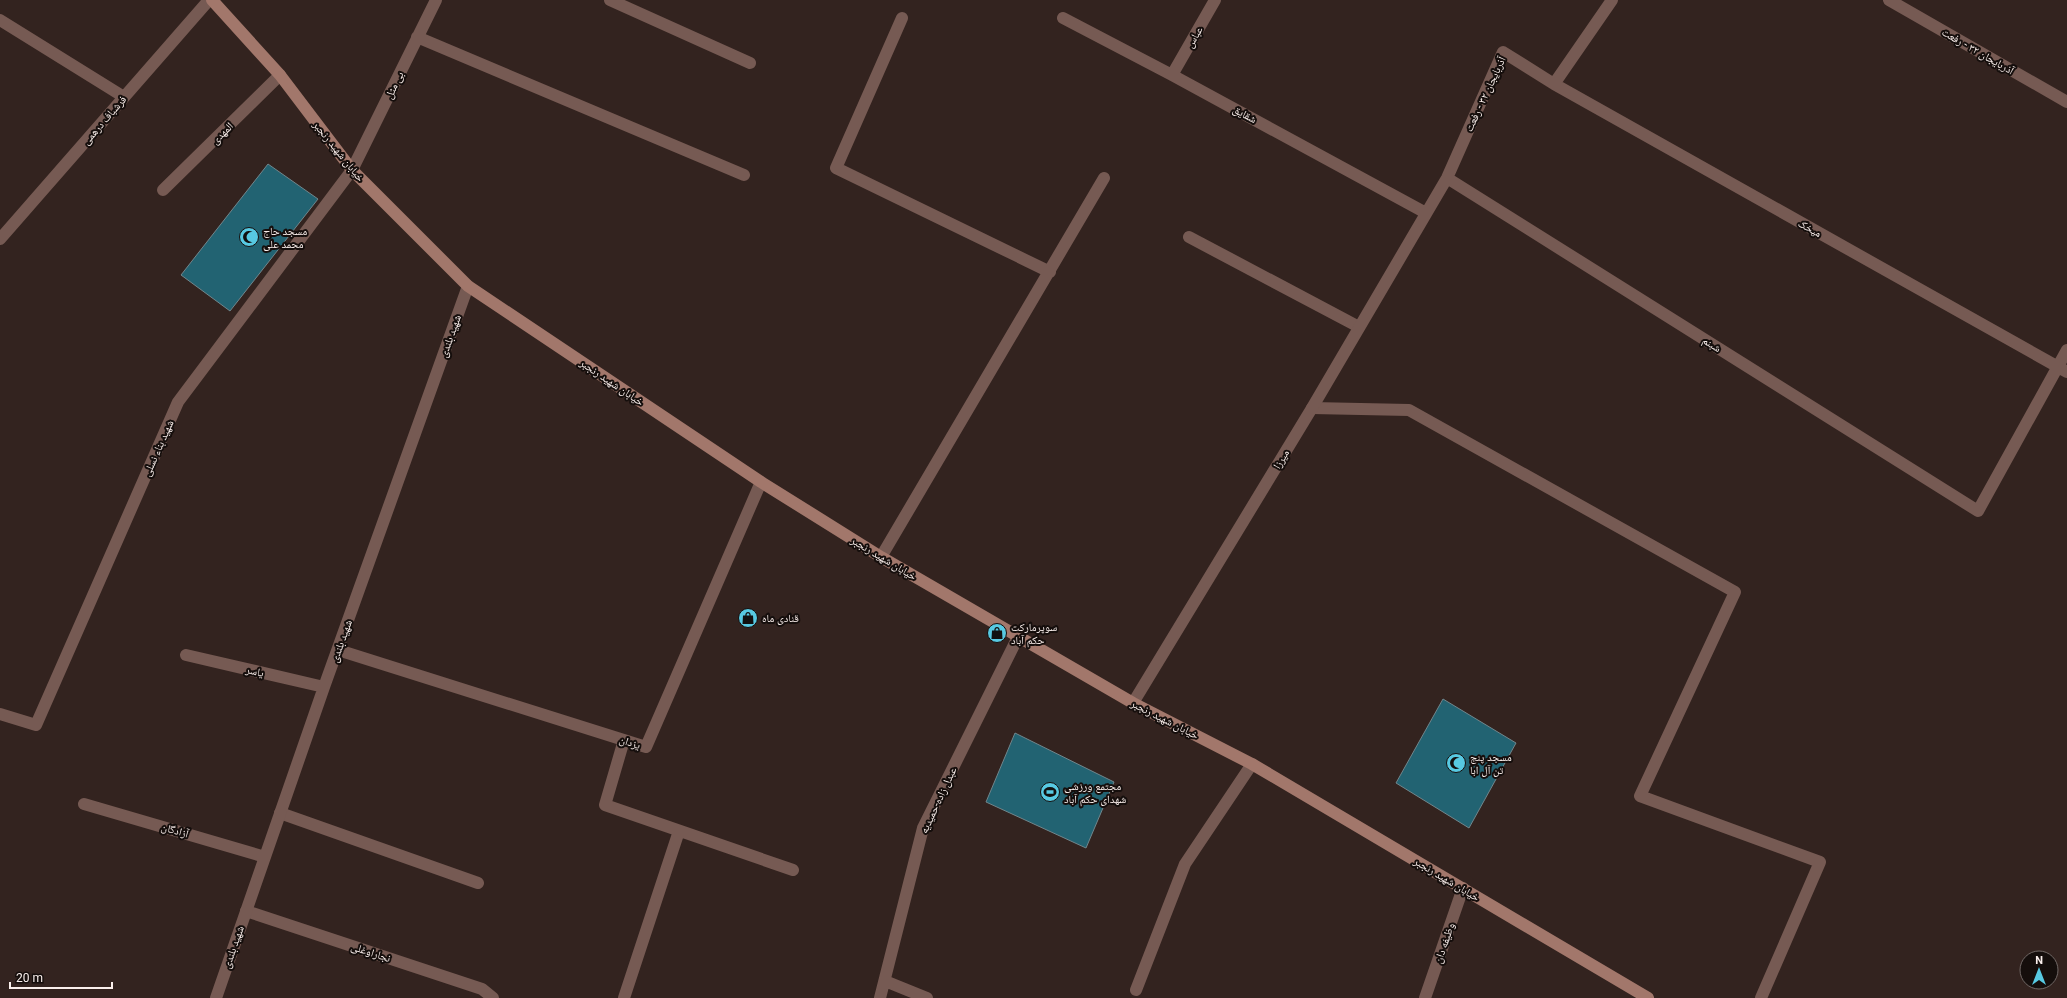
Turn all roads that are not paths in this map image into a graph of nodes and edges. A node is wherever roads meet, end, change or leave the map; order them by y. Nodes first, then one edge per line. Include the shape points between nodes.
1 (208, 0) edge
2 (212, 0) edge
3 (436, 0) edge
4 (610, 0) edge
5 (1215, 0) edge
6 (1612, 0) edge
7 (1889, 0) edge
8 (902, 18) dead end
9 (1063, 18) dead end
10 (0, 20) edge
11 (417, 37) junction
12 (750, 63) dead end
13 (1172, 75) junction
14 (280, 76) junction
15 (1554, 84) junction
16 (124, 96) junction
17 (2067, 102) edge
18 (352, 170) junction
19 (744, 175) dead end
20 (1104, 178) dead end
21 (1447, 178) junction
22 (163, 190) dead end
23 (1426, 213) junction
24 (1188, 237) dead end
25 (0, 239) edge
26 (1050, 272) junction
27 (468, 286) junction
28 (1359, 327) junction
29 (2067, 350) edge
30 (2062, 370) edge
31 (1312, 408) junction
32 (761, 482) junction
33 (881, 557) junction
34 (1018, 637) junction
35 (338, 650) junction
36 (186, 655) dead end
37 (324, 687) junction
38 (1133, 703) junction
39 (0, 714) edge
40 (624, 740) junction
41 (1252, 764) junction
42 (84, 804) dead end
43 (280, 813) junction
44 (679, 831) junction
45 (265, 857) junction
46 (793, 870) dead end
47 (478, 883) dead end
48 (1463, 888) junction
49 (246, 911) junction
50 (884, 981) junction
51 (1136, 990) dead end
52 (216, 998) edge
53 (493, 998) edge
54 (624, 998) edge
55 (880, 998) edge
56 (927, 998) edge
57 (1425, 998) edge
58 (1648, 998) edge
59 (1761, 998) edge

1 - 16 street, فرشباف درهمی
2 - 14 street, خیابان شهید رنجبر
3 - 11 street, بی مثل
4 - 12 street
5 - 13 street, عباس
6 - 15 street
7 - 17 street, آذربایجان ۳۲ - رفعت
8 - 26 street via 836,168
9 - 13 street, شقایق
10 - 16 street
11 - 18 street, بی مثل
11 - 19 street
13 - 23 street, شقایق
14 - 18 street, خیابان شهید رنجبر
14 - 22 street, المهدی
15 - 21 street, آذربایجان ۳۲ - رفعت via 1503,52
15 - 30 street, میخک
16 - 25 street, فرشباف درهمی
18 - 27 street, خیابان شهید رنجبر
18 - 39 street, شهید بناء نسلی via 178,402 36,725
20 - 26 street
21 - 23 street, آذربایجان ۳۲ - رفعت
21 - 30 street, شبنم via 1978,511
23 - 28 street, میرزا
24 - 28 street
26 - 33 street
27 - 32 street, خیابان شهید رنجبر
27 - 35 street, شهید بلندی
28 - 31 street, میرزا
29 - 30 street
31 - 38 street, میرزا
31 - 59 street via 1409,410 1735,592 1640,796 1820,862
32 - 33 street, خیابان شهید رنجبر
32 - 40 street, یزدان via 646,747
33 - 34 street, خیابان شهید رنجبر
34 - 38 street, خیابان شهید رنجبر
34 - 50 street, عبدل زاده-حمیدیه via 923,828
35 - 37 street, شهید بلندی
35 - 40 street, یزدان
36 - 37 street, یاسر
37 - 43 street, شهید بلندی
38 - 41 street, خیابان شهید رنجبر
40 - 44 street via 605,805
41 - 48 street, خیابان شهید رنجبر
41 - 51 street via 1185,864
42 - 45 street, آزادگان
43 - 45 street, شهید بلندی
43 - 47 street
44 - 46 street
44 - 54 street
45 - 49 street, شهید بلندی
48 - 57 street, وظیفه دان
48 - 58 street, خیابان شهید رنجبر
49 - 52 street, شهید بلندی
49 - 53 street, نجاراوغلی via 482,989
50 - 55 street, عبدل زاده-حمیدیه
50 - 56 street

